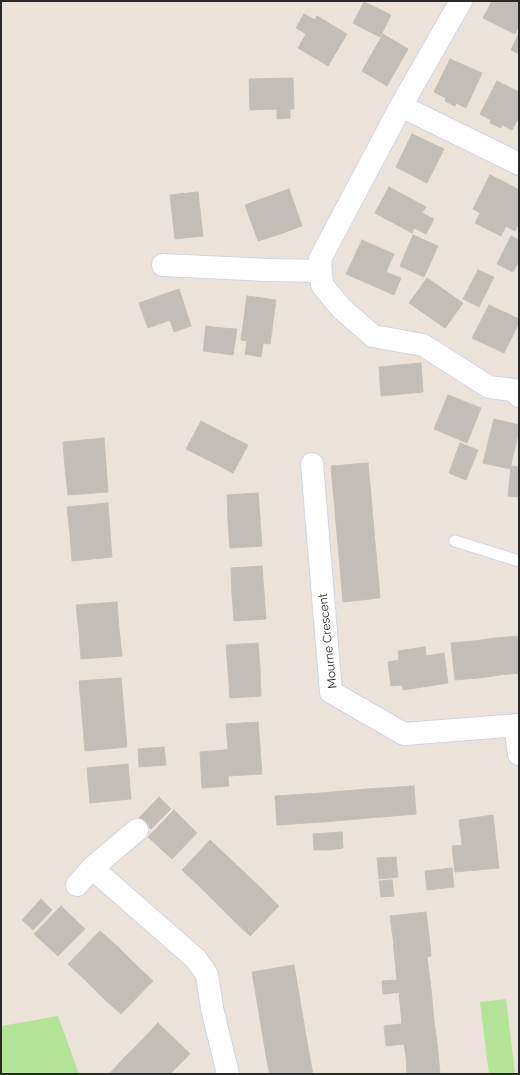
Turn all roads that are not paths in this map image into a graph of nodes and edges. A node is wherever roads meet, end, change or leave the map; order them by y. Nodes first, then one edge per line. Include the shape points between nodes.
1 (461, 1) edge
2 (400, 106) junction
3 (519, 164) edge
4 (163, 265) dead end
5 (321, 271) junction
6 (517, 388) edge
7 (312, 464) dead end
8 (455, 541) dead end
9 (519, 561) edge
10 (517, 726) edge
11 (519, 754) edge
12 (137, 830) dead end
13 (92, 868) junction
14 (77, 885) dead end
15 (228, 1074) edge

1 - 2 street
2 - 3 street
2 - 5 street via 320,259
4 - 5 street
5 - 6 street via 322,285 341,308 374,336 423,345 489,387
7 - 10 street, Mourne Crescent via 331,692 404,734
8 - 9 lane
10 - 11 street
12 - 13 street
13 - 14 street
13 - 15 street via 196,959 207,975

